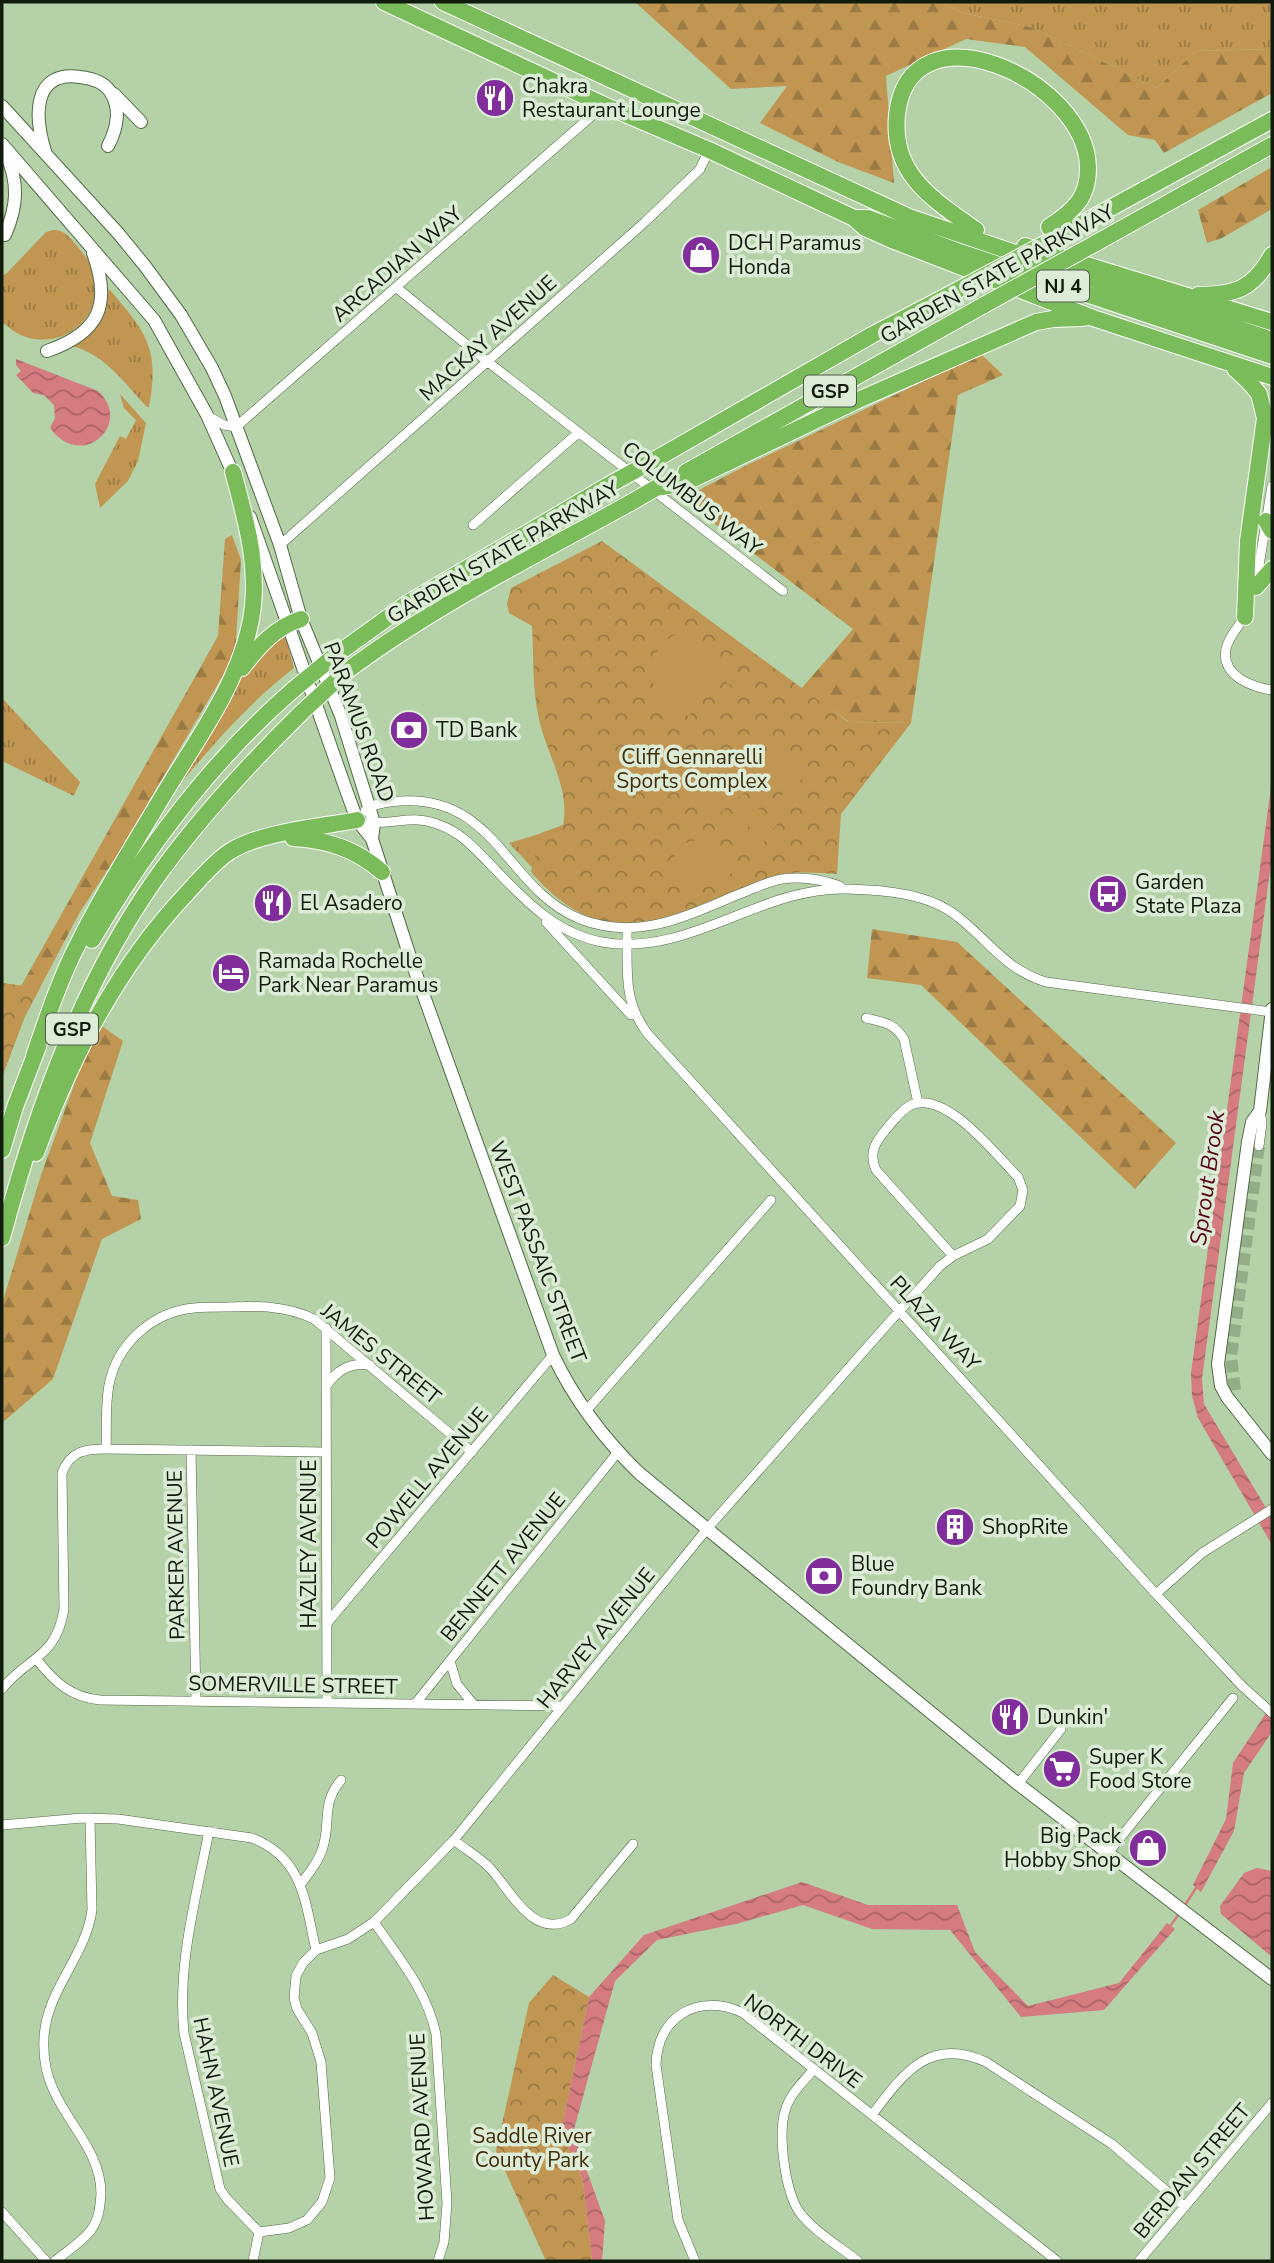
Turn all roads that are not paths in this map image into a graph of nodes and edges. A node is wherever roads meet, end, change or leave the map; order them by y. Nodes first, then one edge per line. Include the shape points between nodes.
1 (384, 2) edge
2 (443, 2) edge
3 (108, 89) junction
4 (604, 105) junction
5 (2, 106) edge
6 (1272, 120) edge
7 (141, 121) dead end
8 (2, 145) edge
9 (1272, 145) edge
10 (108, 146) dead end
11 (709, 150) junction
12 (46, 155) junction
13 (869, 198) junction
14 (854, 218) junction
15 (976, 230) junction
16 (1049, 234) junction
17 (5, 235) dead end
18 (90, 246) junction
19 (1272, 254) edge
20 (397, 288) junction
21 (1179, 295) junction
22 (1093, 318) junction
23 (1272, 322) edge
24 (1272, 340) edge
25 (47, 351) dead end
26 (1272, 356) edge
27 (488, 362) junction
28 (1227, 363) junction
29 (1272, 377) edge
30 (207, 415) junction
31 (236, 427) junction
32 (578, 433) junction
33 (233, 472) junction
34 (681, 480) junction
35 (1272, 486) edge
36 (473, 525) dead end
37 (1269, 526) edge
38 (280, 545) junction
39 (1272, 569) edge
40 (1256, 587) junction
41 (783, 591) dead end
42 (1245, 617) junction
43 (295, 621) junction
44 (1271, 690) edge
45 (217, 705) junction
46 (369, 806) junction
47 (358, 820) junction
48 (374, 823) junction
49 (270, 837) junction
50 (372, 839) junction
51 (382, 872) junction
52 (849, 889) junction
53 (389, 895) joint
54 (729, 899) junction
55 (531, 905) junction
56 (735, 915) junction
57 (627, 929) junction
58 (627, 946) junction
59 (1272, 1011) edge
60 (866, 1018) dead end
61 (647, 1033) junction
62 (34, 1056) junction
63 (918, 1103) junction
64 (1260, 1111) junction
65 (1259, 1146) tunnel mouth
66 (2, 1150) edge
67 (771, 1200) dead end
68 (2, 1238) edge
69 (2, 1247) edge
70 (953, 1256) junction
71 (900, 1310) junction
72 (326, 1328) junction
73 (553, 1355) junction
74 (370, 1365) junction
75 (326, 1387) junction
76 (1235, 1391) tunnel mouth
77 (585, 1412) junction
78 (1245, 1419) junction
79 (106, 1449) junction
80 (191, 1450) junction
81 (326, 1451) junction
82 (472, 1451) junction
83 (618, 1452) junction
84 (1272, 1454) edge
85 (1272, 1509) edge
86 (707, 1529) junction
87 (1156, 1594) junction
88 (327, 1623) junction
89 (37, 1660) junction
90 (450, 1661) junction
91 (2, 1689) edge
92 (1233, 1698) dead end
93 (196, 1700) junction
94 (327, 1702) junction
95 (415, 1704) junction
96 (474, 1705) junction
97 (563, 1706) junction
98 (1272, 1713) edge
99 (1061, 1729) dead end
100 (341, 1780) dead end
101 (1018, 1784) junction
102 (90, 1818) junction
103 (2, 1825) edge
104 (209, 1831) junction
105 (454, 1840) junction
106 (633, 1844) dead end
107 (1108, 1853) junction
108 (300, 1885) junction
109 (374, 1922) junction
110 (316, 1950) junction
111 (1272, 1979) edge
112 (814, 2068) junction
113 (1272, 2103) edge
114 (872, 2115) junction
115 (1185, 2207) junction
116 (2, 2212) edge
117 (259, 2232) junction
118 (46, 2261) edge
119 (55, 2261) edge
120 (253, 2261) edge
121 (438, 2261) edge
122 (695, 2261) edge
123 (858, 2261) edge
124 (1057, 2261) edge
125 (1139, 2261) edge

1 - 4 highway, NJ 4
2 - 13 highway, NJ 4
3 - 7 main road
3 - 10 main road via 117,118 117,130
3 - 12 main road via 96,80 68,75 48,84 38,115
4 - 11 highway, NJ 4
4 - 20 street, ARCADIAN WAY
5 - 12 main road
6 - 16 highway, GARDEN STATE PARKWAY
8 - 17 main road via 16,195
8 - 18 main road
9 - 34 highway, GARDEN STATE PARKWAY / GSP, bridge
11 - 14 highway, NJ 4
11 - 27 street, MACKAY AVENUE via 699,169 645,222
12 - 31 main road via 138,257 181,315 212,368
13 - 15 highway
13 - 24 highway, NJ 4 via 909,217
14 - 22 highway via 892,240
14 - 26 highway, NJ 4 via 868,218
15 - 16 highway via 923,190 907,168 898,141 899,105 906,85 920,69 950,55 982,58 1022,76 1073,120 1086,150 1087,181 1074,207
15 - 21 highway
16 - 62 highway, GARDEN STATE PARKWAY / GSP, bridge via 1028,253 872,335 408,603 333,657 236,745 166,827 81,958
18 - 25 main road via 100,273 97,316 69,343
18 - 30 main road via 154,320
19 - 21 highway via 1256,279 1243,289 1219,295
20 - 27 street, COLUMBUS WAY
20 - 31 street, ARCADIAN WAY
21 - 23 highway
22 - 28 highway
22 - 34 highway via 1036,322
27 - 32 street, COLUMBUS WAY
27 - 38 street, MACKAY AVENUE
28 - 29 highway
28 - 42 highway via 1259,394 1265,418 1248,541
30 - 31 street
30 - 33 main road
31 - 38 main road
32 - 36 street
32 - 41 street, COLUMBUS WAY
33 - 43 main road
33 - 45 highway via 252,549 253,602 241,655
34 - 68 highway, GARDEN STATE PARKWAY / GSP, bridge via 656,488 378,648 343,674 253,760 184,841 111,951 50,1084
35 - 37 street
37 - 40 street
38 - 43 main road
39 - 40 highway
40 - 42 street
42 - 44 street via 1228,645 1227,657 1233,672 1245,683
43 - 45 highway via 277,629 257,649
43 - 46 main road, PARAMUS ROAD via 341,716
43 - 47 main road, PARAMUS ROAD
45 - 62 highway via 79,942
46 - 47 street
46 - 48 main road, PARAMUS ROAD
46 - 57 street via 421,801 457,810 497,843 556,907 603,926
47 - 48 street
47 - 49 highway
47 - 50 main road, PARAMUS ROAD
48 - 50 main road, PARAMUS ROAD
48 - 55 street via 407,819 442,825 471,845
49 - 51 highway via 334,844
49 - 69 highway via 229,853 207,872 121,976 62,1086
50 - 51 main road, PARAMUS ROAD
51 - 53 main road, PARAMUS ROAD
52 - 54 street via 804,877 780,879
52 - 56 street via 783,897
52 - 59 street via 905,895 942,906 1031,978
53 - 73 main road, WEST PASSAIC STREET
54 - 56 street
54 - 57 street via 664,922
55 - 58 street via 580,937
55 - 61 street
56 - 58 street via 654,944
57 - 58 street, PLAZA WAY
58 - 61 street, PLAZA WAY via 629,999
59 - 64 main road
60 - 63 street via 891,1024 904,1039
61 - 71 street, PLAZA WAY
62 - 66 highway, GARDEN STATE PARKWAY / GSP
63 - 70 street via 903,1111 877,1140 873,1163
63 - 70 street, HARVEY AVENUE via 954,1114 1018,1177 1023,1190 1020,1206 995,1233
64 - 65 street
64 - 78 main road via 1248,1142 1218,1364 1221,1386
67 - 77 street
70 - 71 street, HARVEY AVENUE
71 - 86 street, HARVEY AVENUE
71 - 87 street, PLAZA WAY
72 - 74 street, JAMES STREET
72 - 75 street, HAZLEY AVENUE
72 - 79 street, JAMES STREET via 300,1312 270,1306 193,1308 163,1316 136,1334 112,1372
73 - 77 main road, WEST PASSAIC STREET
73 - 82 street, POWELL AVENUE
74 - 75 street via 341,1369
74 - 82 street, JAMES STREET
75 - 81 street, HAZLEY AVENUE
76 - 78 main road
77 - 83 main road, WEST PASSAIC STREET
78 - 84 main road
79 - 80 street
79 - 89 street via 77,1452 62,1473 64,1609 57,1634
80 - 81 street
80 - 93 street, PARKER AVENUE
81 - 88 street, HAZLEY AVENUE
82 - 88 street, POWELL AVENUE
83 - 86 main road, WEST PASSAIC STREET
83 - 90 street, BENNETT AVENUE
85 - 87 street via 1195,1558
86 - 97 street, HARVEY AVENUE
86 - 101 main road, WEST PASSAIC STREET
87 - 98 street, PLAZA WAY
88 - 94 street, HAZLEY AVENUE
89 - 91 street
89 - 93 street, SOMERVILLE STREET via 64,1689 89,1699
90 - 95 street, BENNETT AVENUE
90 - 96 street via 457,1684
92 - 107 street
93 - 94 street, SOMERVILLE STREET
94 - 95 street, SOMERVILLE STREET
95 - 96 street, SOMERVILLE STREET
96 - 97 street, SOMERVILLE STREET
97 - 105 street, HARVEY AVENUE
99 - 101 street
100 - 108 street via 326,1808 323,1847
101 - 107 main road, WEST PASSAIC STREET
102 - 103 street
102 - 104 street
102 - 119 street via 90,1924 55,1994 44,2039 52,2088 96,2165 100,2207 89,2232
104 - 108 street via 265,1843 287,1860
104 - 117 street, HAHN AVENUE via 183,1967 181,2010 220,2189
105 - 106 street via 488,1865 524,1910 539,1921 556,1925 571,1919
105 - 109 street, HARVEY AVENUE
107 - 111 main road, WEST PASSAIC STREET
108 - 110 street
109 - 110 street, HARVEY AVENUE via 348,1939
109 - 121 street, HOWARD AVENUE via 423,1993 436,2034 447,2203
110 - 117 street via 303,1963 294,1988 297,2009 312,2033 321,2062 330,2165 327,2191 315,2212 299,2225
112 - 114 street, NORTH DRIVE
112 - 122 street, NORTH DRIVE via 743,2013 722,2005 690,2009 664,2032 656,2065 678,2220
112 - 123 street via 783,2116 788,2185 809,2222
113 - 115 street, BERDAN STREET
114 - 115 street via 901,2077 921,2061 947,2054 975,2057 1112,2144
114 - 124 street, NORTH DRIVE
115 - 125 street, BERDAN STREET
116 - 118 street
117 - 120 street

